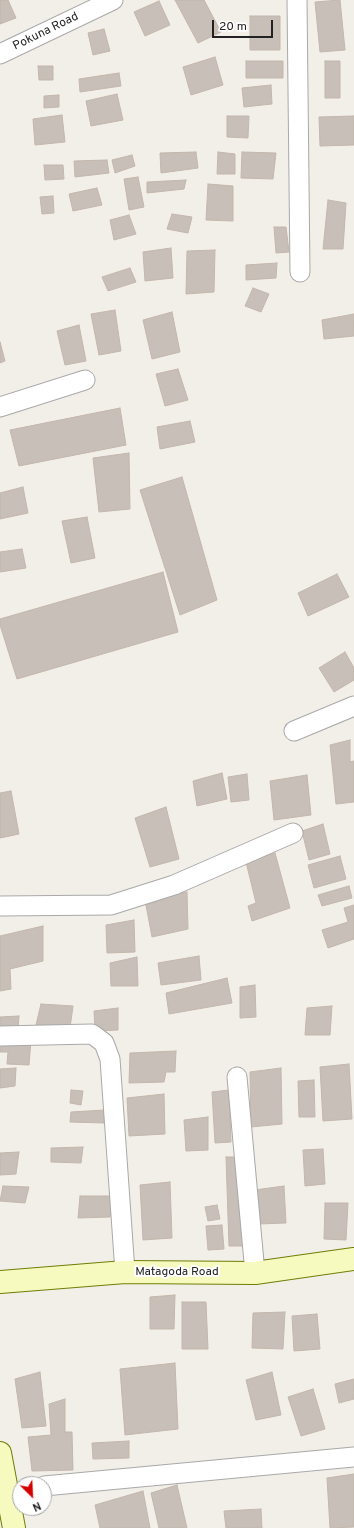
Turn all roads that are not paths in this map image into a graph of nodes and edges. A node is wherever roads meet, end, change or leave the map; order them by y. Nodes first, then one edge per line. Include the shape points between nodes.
1 (113, 0) edge
2 (296, 0) edge
3 (0, 54) edge
4 (300, 272) dead end
5 (85, 380) dead end
6 (0, 407) edge
7 (354, 706) edge
8 (294, 731) dead end
9 (293, 833) dead end
10 (0, 906) edge
11 (0, 1036) edge
12 (237, 1077) dead end
13 (354, 1259) edge
14 (125, 1272) junction
15 (255, 1273) junction
16 (0, 1282) edge
17 (0, 1452) edge
18 (354, 1457) edge
19 (12, 1484) edge
20 (52, 1485) edge
21 (14, 1516) edge
22 (14, 1528) edge

1 - 3 street, Pokuna Road
2 - 4 street
5 - 6 street
7 - 8 street
9 - 10 street via 174,885 111,905
11 - 14 street via 92,1034 104,1043 110,1059
12 - 15 street
13 - 15 street, Matagoda Road
14 - 15 street, Matagoda Road
14 - 16 street, Matagoda Road
17 - 19 street
18 - 20 street
21 - 22 street

